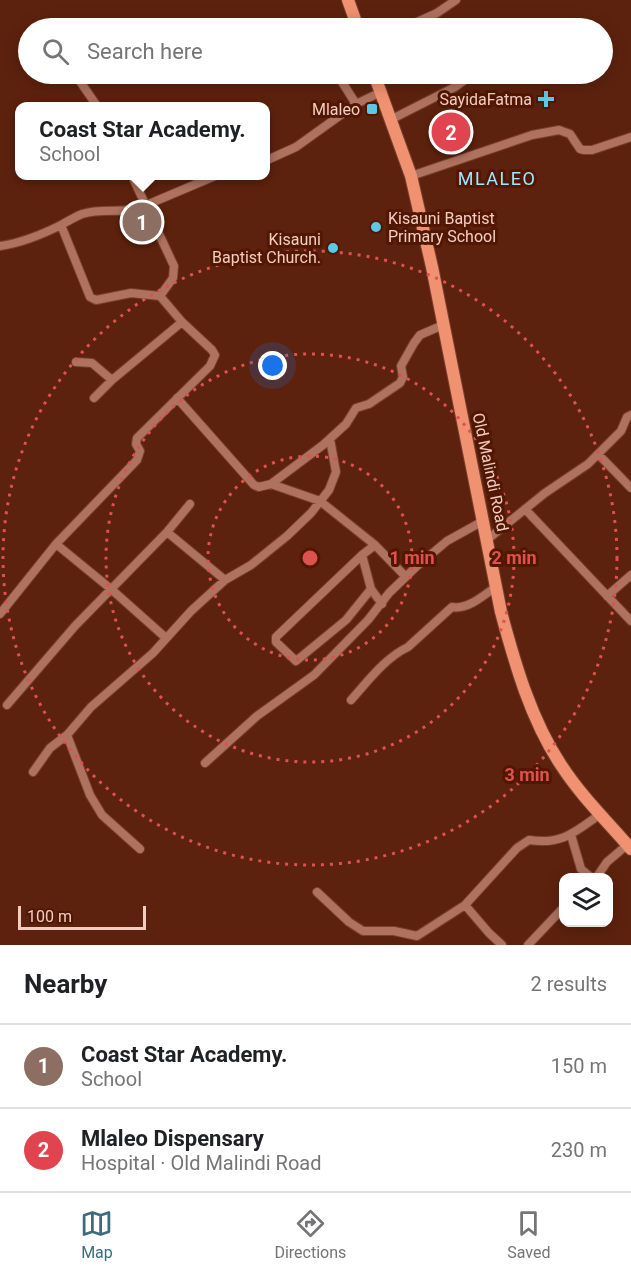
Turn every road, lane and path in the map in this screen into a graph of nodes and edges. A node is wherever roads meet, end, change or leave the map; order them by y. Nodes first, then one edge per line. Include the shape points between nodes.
1 (348, 0) edge
2 (456, 0) edge
3 (354, 18) edge
4 (426, 18) edge
5 (82, 84) edge
6 (343, 84) edge
7 (378, 84) edge
8 (459, 84) edge
9 (381, 92) junction
10 (94, 102) edge
11 (356, 104) junction
12 (392, 119) junction
13 (631, 137) edge
14 (270, 159) edge
15 (411, 176) junction
16 (134, 180) edge
17 (206, 180) edge
18 (146, 204) junction
19 (61, 225) junction
20 (0, 246) edge
21 (160, 296) junction
22 (182, 322) junction
23 (443, 325) junction
24 (76, 362) dead end
25 (112, 380) junction
26 (94, 398) dead end
27 (177, 398) junction
28 (631, 415) edge
29 (330, 439) junction
30 (598, 454) junction
31 (271, 484) junction
32 (631, 488) edge
33 (320, 501) junction
34 (190, 504) dead end
35 (525, 509) junction
36 (483, 521) junction
37 (167, 532) junction
38 (488, 539) junction
39 (57, 544) junction
40 (375, 545) junction
41 (362, 555) junction
42 (631, 575) edge
43 (406, 577) junction
44 (225, 580) junction
45 (497, 586) junction
46 (111, 589) junction
47 (371, 589) junction
48 (607, 596) junction
49 (382, 604) junction
50 (0, 614) edge
51 (631, 621) edge
52 (166, 638) junction
53 (351, 700) dead end
54 (7, 705) dead end
55 (67, 735) junction
56 (205, 763) dead end
57 (33, 772) dead end
58 (599, 815) junction
59 (571, 835) junction
60 (629, 847) edge
61 (140, 849) dead end
62 (587, 873) edge
63 (598, 873) edge
64 (317, 892) dead end
65 (465, 904) junction
66 (559, 912) edge
67 (502, 945) edge
68 (528, 945) edge

1 - 3 main road
2 - 4 street
5 - 10 street
6 - 11 street
7 - 9 main road, Old Malindi Road
8 - 12 street
9 - 11 street
9 - 12 main road, Old Malindi Road
11 - 14 street via 296,147
12 - 15 main road, Old Malindi Road
13 - 15 street via 584,150 570,134 559,130 532,135
15 - 23 main road, Old Malindi Road
16 - 18 street
17 - 18 street
18 - 19 street via 126,211 96,210
18 - 21 street via 174,266 173,278
19 - 20 street via 16,244
19 - 21 street via 90,297 96,300 131,293
21 - 22 street
22 - 25 street
22 - 27 street via 215,355 210,366
23 - 29 street via 420,335 414,343 401,366 400,383 356,408
23 - 36 main road, Old Malindi Road
24 - 25 street via 92,363
25 - 26 street
27 - 31 street via 254,485
27 - 39 street via 137,438 137,460
28 - 30 street
29 - 31 street
29 - 33 street via 336,472
30 - 32 street
30 - 35 street
31 - 33 street
33 - 40 street
33 - 44 street via 288,536 251,566
34 - 37 street
35 - 38 street
35 - 48 street
36 - 38 main road, Old Malindi Road
36 - 43 street via 447,541
37 - 44 street
37 - 46 street
38 - 45 main road, Old Malindi Road
39 - 46 street
39 - 50 street
40 - 41 street
40 - 43 street
41 - 47 street
41 - 47 street via 276,637 276,642 296,661 346,620
42 - 48 street
43 - 49 street
44 - 52 street
45 - 53 street via 468,606 452,607 373,675
45 - 58 main road, Old Malindi Road via 506,631 536,717 561,766
46 - 52 street
46 - 54 street
47 - 49 street
48 - 51 street
49 - 56 street via 314,675 257,716
52 - 55 street via 91,707
55 - 57 street via 50,748
55 - 61 street via 90,795 102,814
58 - 59 street
58 - 60 main road, Old Malindi Road
59 - 62 street via 581,869
59 - 65 street via 547,843 528,840
60 - 63 street
64 - 65 street via 363,931 417,936
65 - 67 street
66 - 68 street

